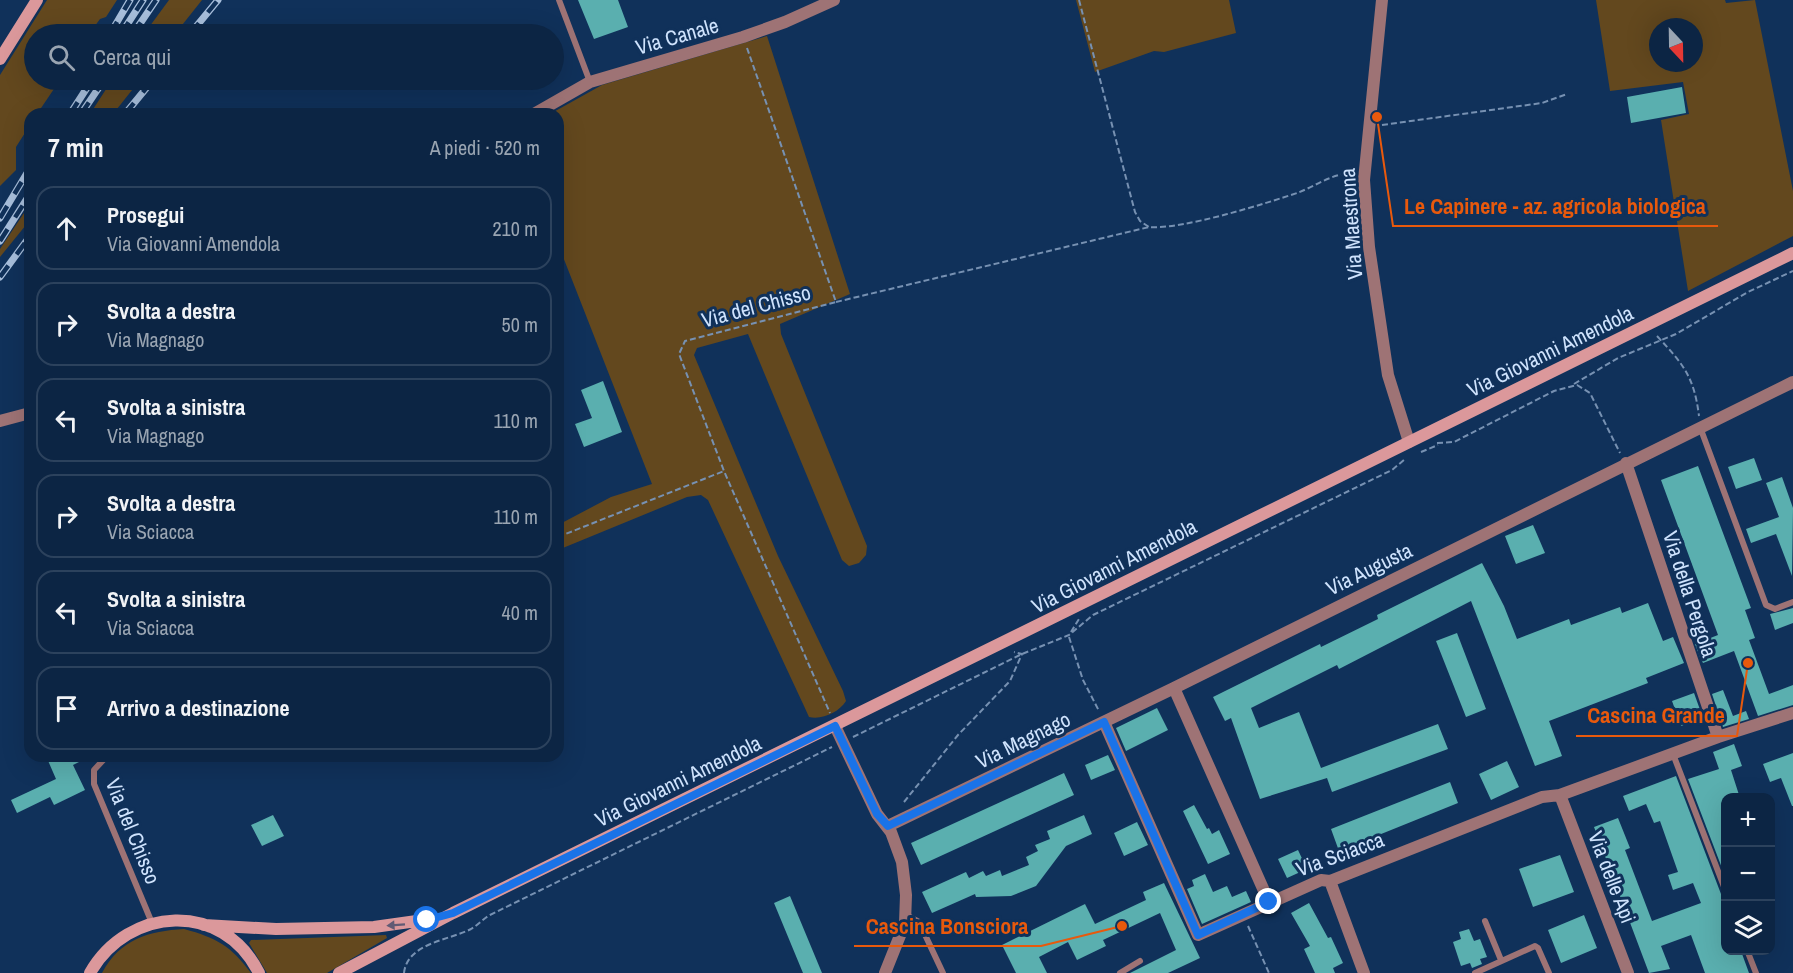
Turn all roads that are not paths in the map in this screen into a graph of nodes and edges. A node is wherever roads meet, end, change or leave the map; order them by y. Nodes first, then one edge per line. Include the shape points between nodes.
1 (37, 0) edge
2 (560, 0) edge
3 (834, 0) edge
4 (1382, 0) edge
5 (0, 59) edge
6 (590, 82) junction
7 (544, 108) edge
8 (1793, 253) edge
9 (1792, 386) edge
10 (24, 415) edge
11 (0, 421) edge
12 (1700, 427) junction
13 (1409, 442) junction
14 (1626, 464) junction
15 (1793, 602) edge
16 (1174, 688) junction
17 (1793, 713) edge
18 (1104, 722) junction
19 (835, 726) junction
20 (1718, 737) junction
21 (1673, 753) junction
22 (101, 762) edge
23 (1560, 795) junction
24 (888, 826) junction
25 (1330, 881) junction
26 (1721, 881) edge
27 (1269, 902) junction
28 (453, 913) junction
29 (906, 915) junction
30 (1485, 921) dead end
31 (152, 923) junction
32 (204, 925) junction
33 (1749, 955) edge
34 (1501, 960) junction
35 (1140, 961) dead end
36 (90, 973) edge
37 (259, 973) edge
38 (339, 973) edge
39 (885, 973) edge
40 (943, 973) edge
41 (1120, 973) edge
42 (1364, 973) edge
43 (1475, 973) edge
44 (1549, 973) edge
45 (1628, 973) edge
46 (1756, 973) edge

1 - 5 main road
2 - 6 lane
3 - 6 street, Via Canale via 743,37
4 - 13 street, Via Maestrona via 1364,180 1369,247 1388,375
6 - 7 street, Via Canale
8 - 13 main road, Via Giovanni Amendola
9 - 12 street, Via Augusta
10 - 11 street
12 - 14 street, Via Augusta
12 - 15 lane via 1766,604 1775,609
13 - 19 main road, Via Giovanni Amendola
14 - 16 street, Via Augusta
14 - 20 street, Via della Pergola
16 - 18 street, Via Magnago
16 - 27 street
17 - 20 street, Via Sciacca
18 - 24 street, Via Magnago
18 - 27 street, Via Sciacca via 1198,935
19 - 24 street via 877,814
19 - 28 main road, Via Giovanni Amendola
20 - 21 street, Via Sciacca
21 - 23 street, Via Sciacca
21 - 26 lane
22 - 31 lane, Via del Chisso via 93,779
23 - 25 street, Via Sciacca via 1542,797
23 - 45 street, Via delle Api
24 - 29 street via 902,862
25 - 27 street, Via Sciacca via 1321,880
25 - 42 street
28 -> 32 main road, Via Giovanni Amendola via 415,923 374,927 260,929
28 - 38 main road, Via Giovanni Amendola
29 - 39 street
29 - 40 lane via 919,922
30 - 34 lane
31 - 32 main road, Via Giovanni Amendola
31 - 36 main road, Via Giovanni Amendola via 121,937 97,960
32 - 37 main road, Via Giovanni Amendola via 241,947
33 - 46 lane
34 - 43 lane
34 - 44 lane via 1535,946
35 - 41 lane

